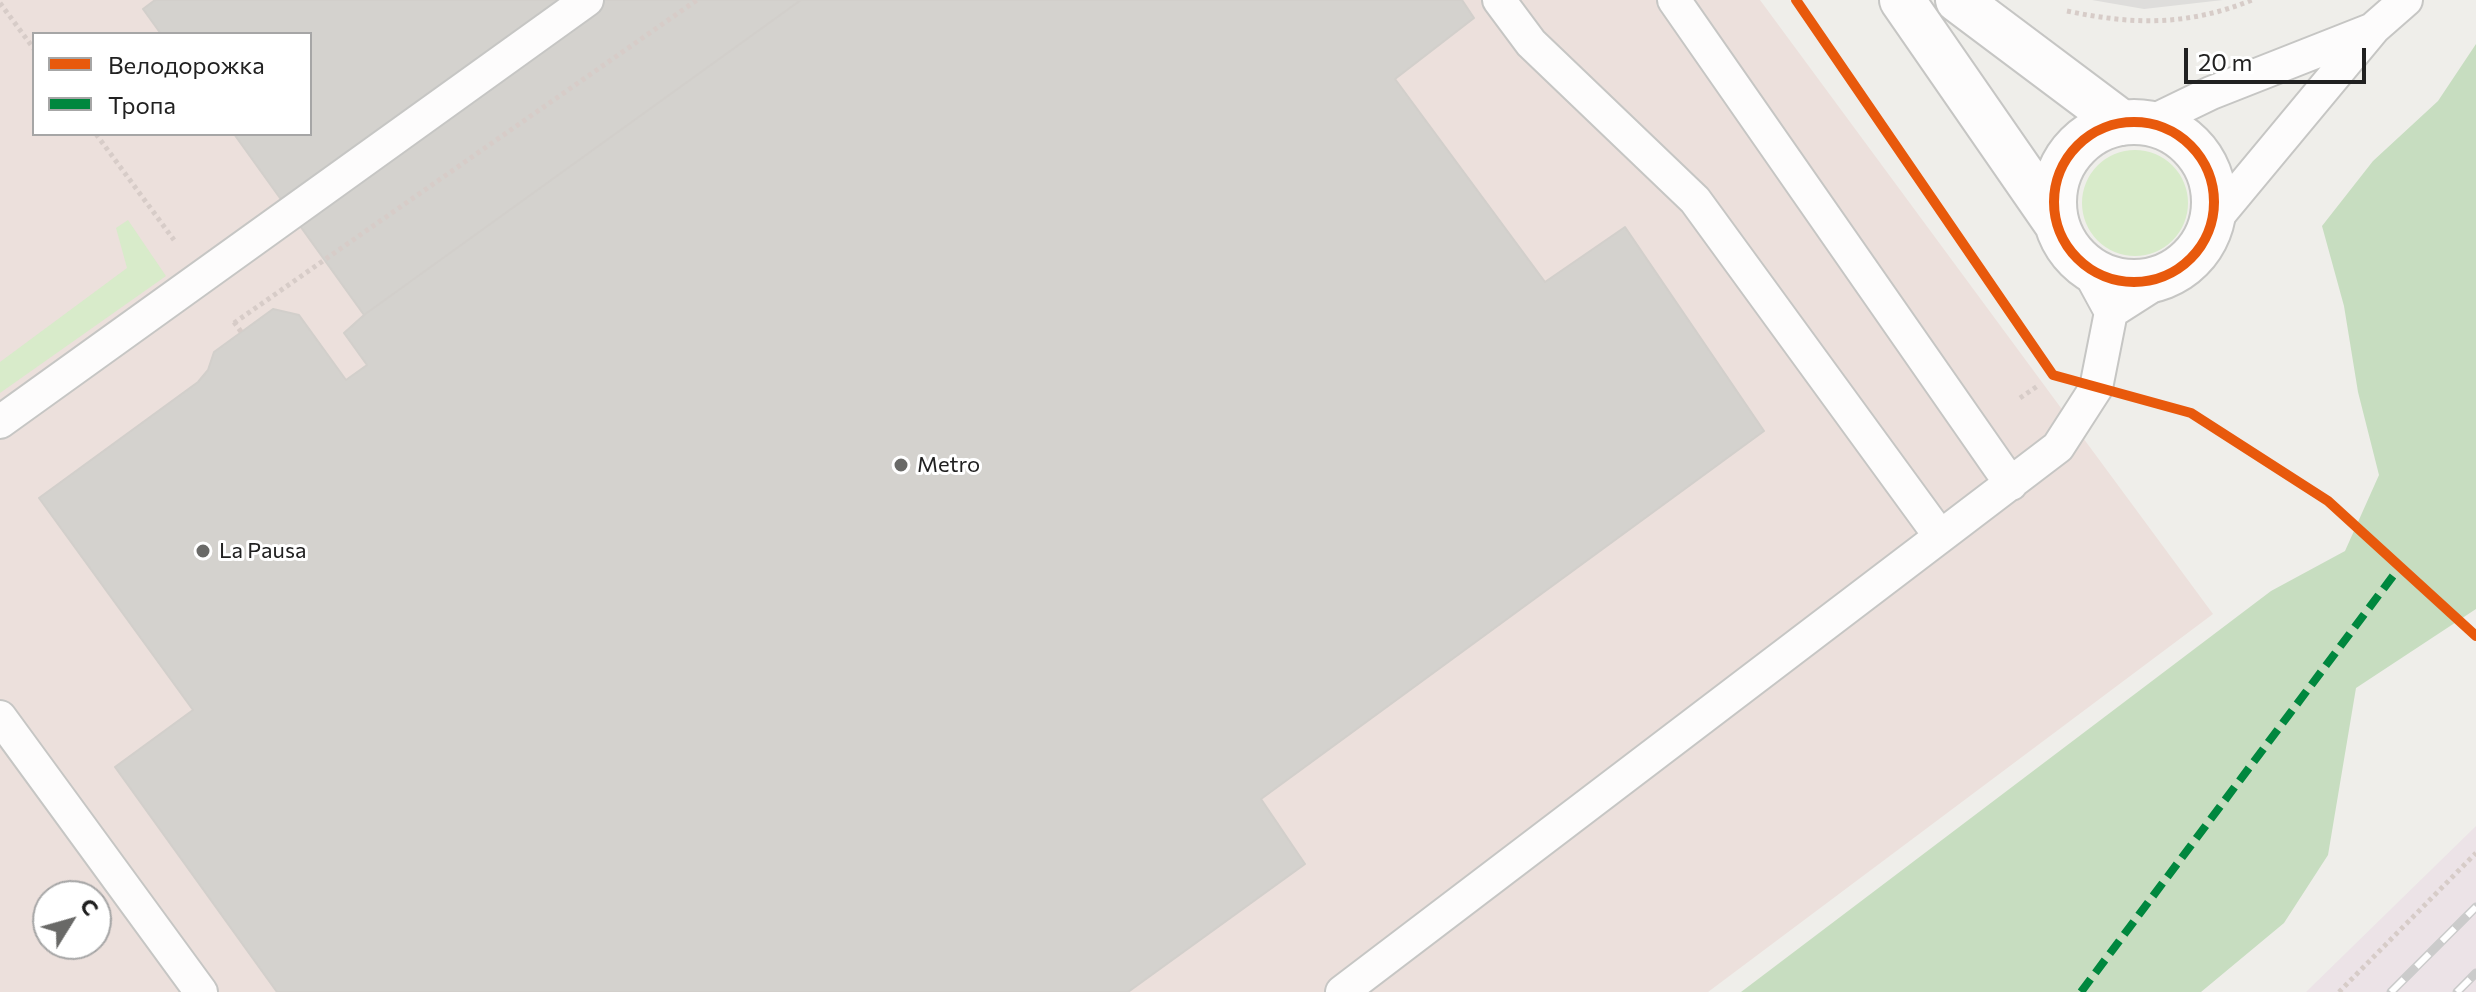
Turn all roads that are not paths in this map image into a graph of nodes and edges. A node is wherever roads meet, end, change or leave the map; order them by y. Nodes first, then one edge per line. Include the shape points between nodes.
1 (587, 0) edge
2 (1499, 0) edge
3 (1674, 0) edge
4 (1902, 0) edge
5 (1958, 0) edge
6 (2406, 0) edge
7 (2374, 28) junction
8 (2136, 123) junction
9 (2212, 223) junction
10 (2057, 224) junction
11 (2086, 266) junction
12 (2183, 266) junction
13 (2111, 312) junction
14 (0, 422) edge
15 (2011, 484) junction
16 (1940, 536) junction
17 (0, 717) edge
18 (201, 992) edge
19 (1342, 992) edge

1 - 14 lane
2 - 16 lane via 1531,43 1695,200
3 - 15 lane
4 - 10 street
5 - 8 street
6 - 7 lane
7 - 8 lane
7 - 9 lane
8 - 9 street via 2174,132 2195,149 2215,197
8 - 10 street via 2096,131 2075,147 2061,170 2054,197
9 - 12 street via 2202,247
10 - 11 street via 2068,248
11 - 12 street via 2135,283
11 - 13 lane
12 - 13 lane
13 - 15 lane via 2096,388 2058,447
15 - 16 lane
16 - 19 lane
17 - 18 lane

